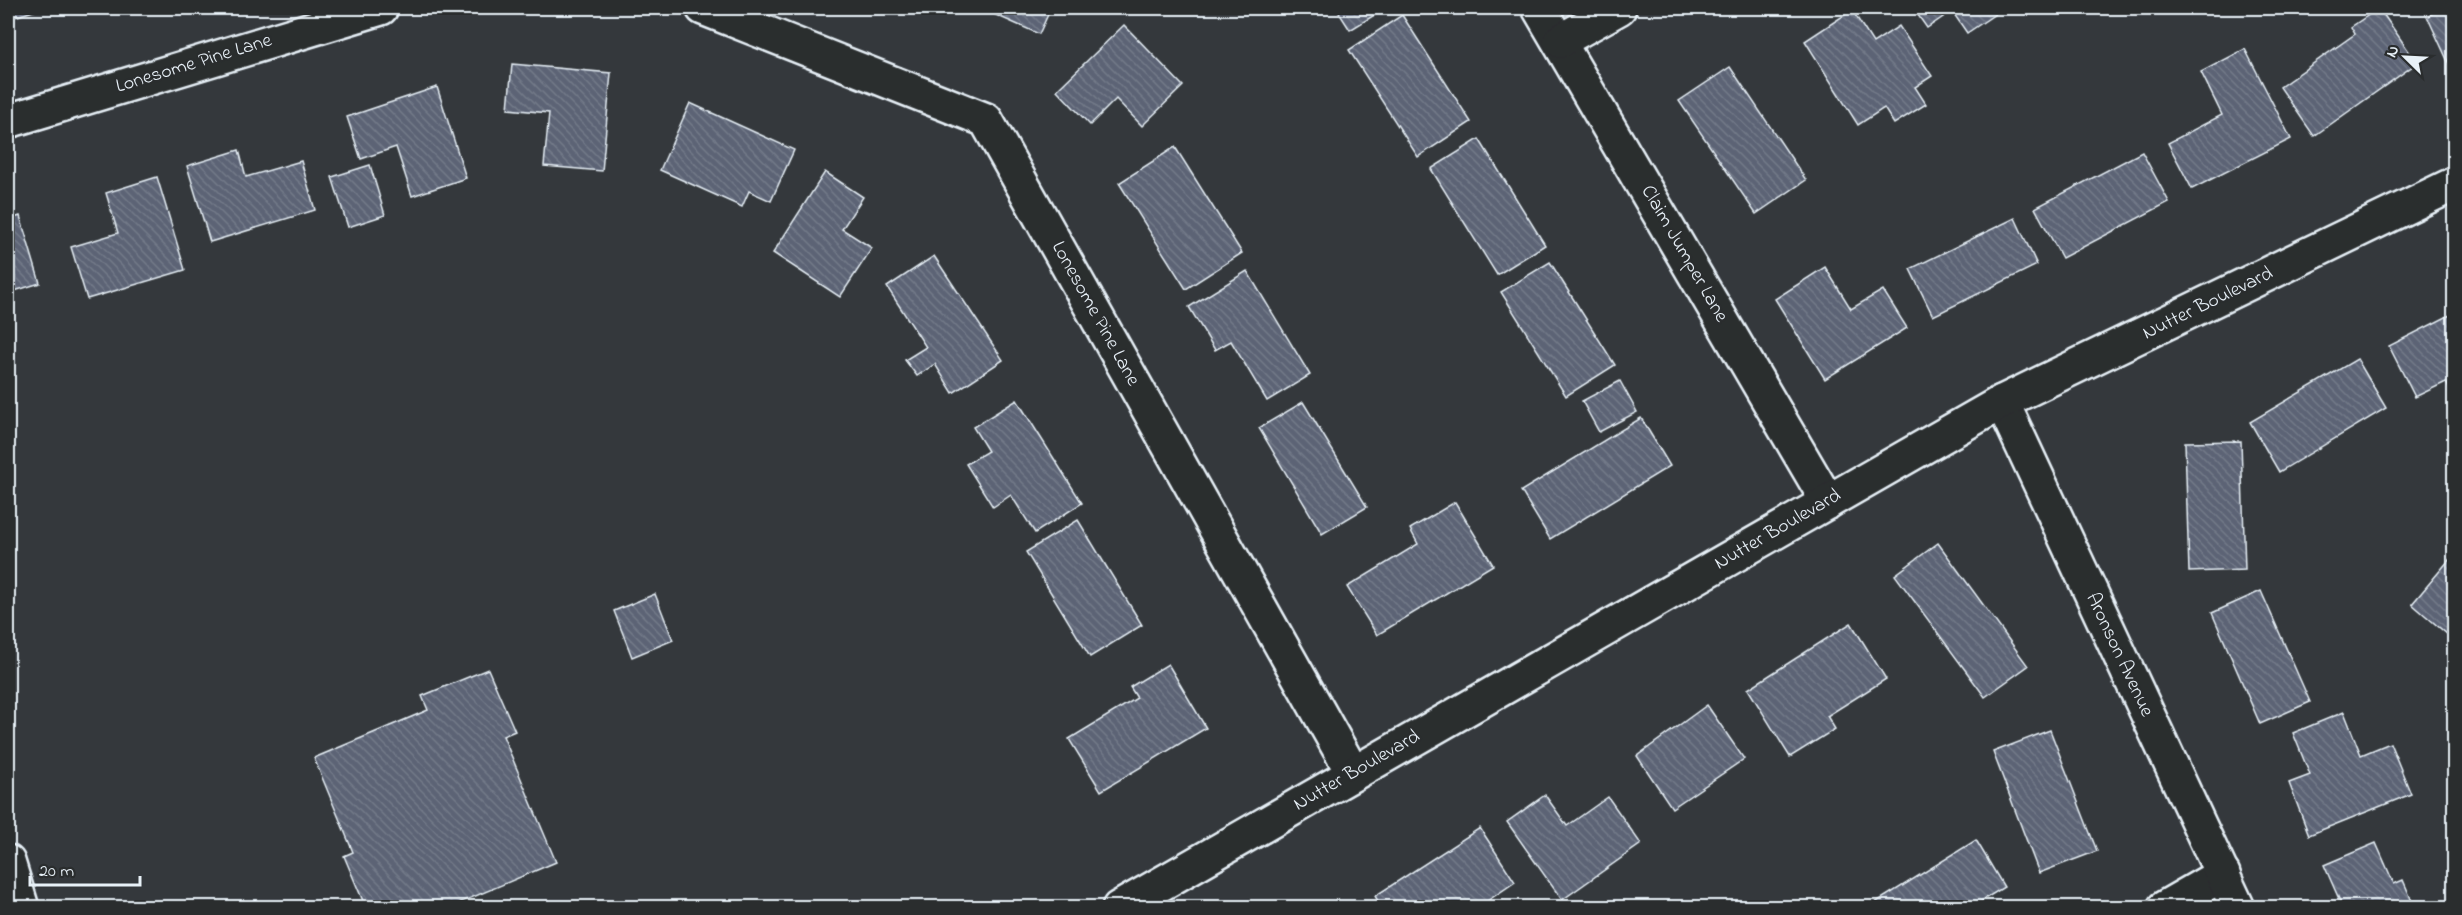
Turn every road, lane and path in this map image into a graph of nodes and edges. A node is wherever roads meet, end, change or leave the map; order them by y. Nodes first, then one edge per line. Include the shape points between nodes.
1 (381, 8) edge
2 (704, 8) edge
3 (1539, 8) edge
4 (1619, 8) edge
5 (1560, 41) junction
6 (8, 121) edge
7 (2454, 184) edge
8 (2002, 402) junction
9 (1828, 501) junction
10 (1353, 773) junction
11 (8, 862) edge
12 (2223, 874) junction
13 (21, 908) edge
14 (1119, 908) edge
15 (2164, 908) edge
16 (2238, 908) edge

1 - 6 street, Lonesome Pine Lane
2 - 10 street, Lonesome Pine Lane via 986,120
3 - 5 street, Claim Jumper Lane
4 - 5 street
5 - 9 street, Claim Jumper Lane
7 - 8 street, Nutter Boulevard
8 - 9 street, Nutter Boulevard
8 - 12 street, Aronson Avenue
9 - 10 street, Nutter Boulevard
10 - 14 street, Nutter Boulevard
11 - 13 street
12 - 15 street
12 - 16 street, Aronson Avenue

